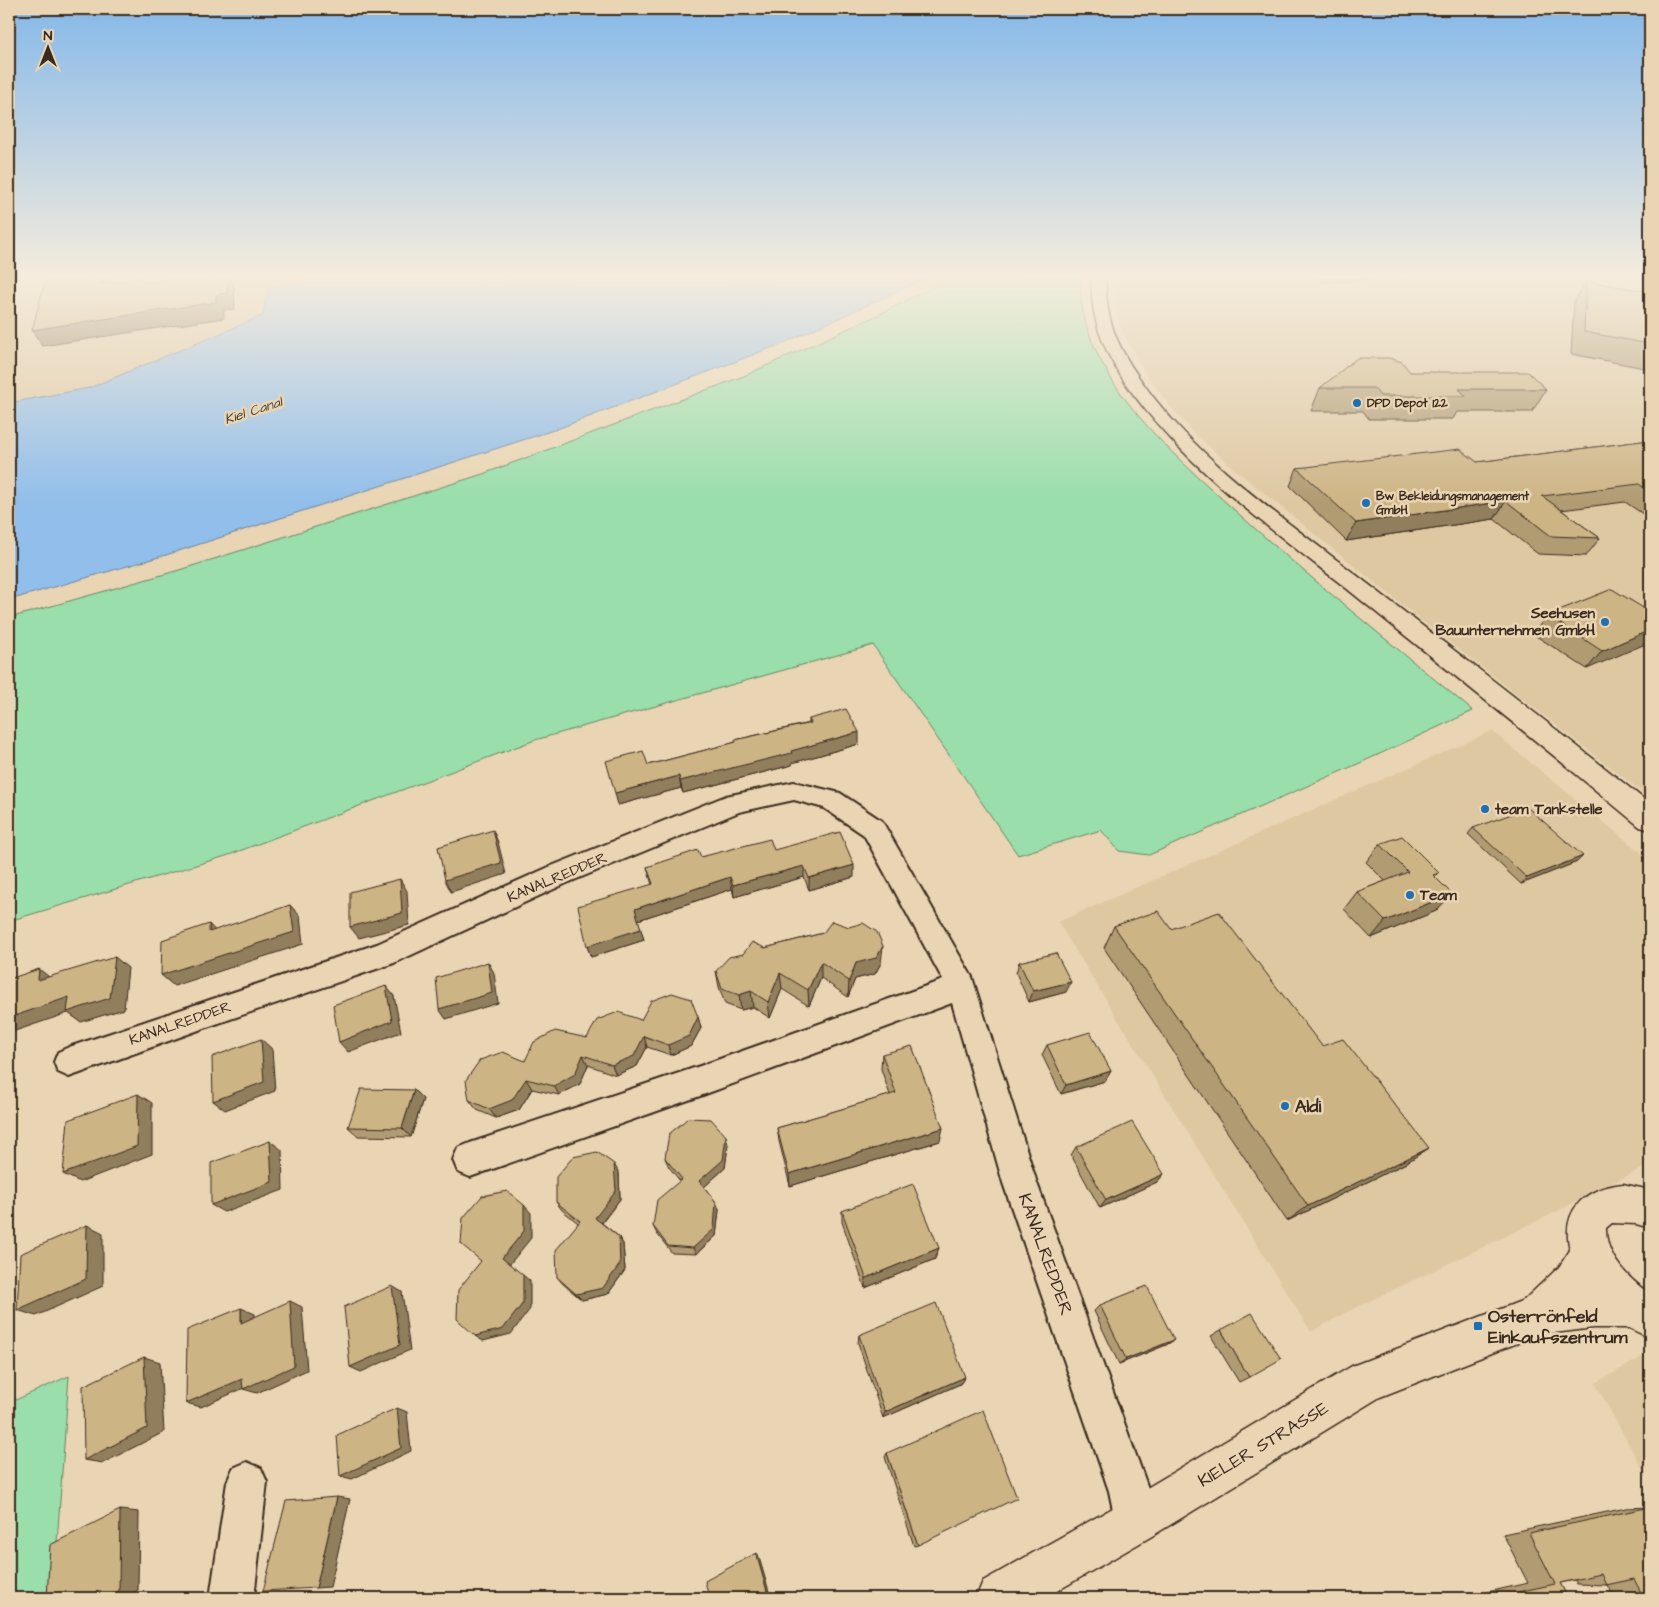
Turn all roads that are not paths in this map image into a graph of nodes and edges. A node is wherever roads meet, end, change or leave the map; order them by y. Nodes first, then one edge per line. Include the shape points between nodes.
1 (1116, 353) edge
2 (1650, 819) edge
3 (962, 986) junction
4 (69, 1062) dead end
5 (470, 1160) dead end
6 (1650, 1209) edge
7 (1591, 1254) junction
8 (1642, 1313) edge
9 (1538, 1315) junction
10 (247, 1482) dead end
11 (1136, 1520) junction
12 (232, 1598) edge
13 (1000, 1598) edge

1 - 2 main road via 1140,392 1168,425 1261,510
3 - 4 street, KANALREDDER via 873,828 831,800 794,792 735,803 558,875 384,954
3 - 5 street
3 - 11 street, KANALREDDER via 1020,1183 1129,1490
6 - 7 main road, KIELER STRASSE via 1616,1202 1601,1207 1591,1218 1588,1228
7 - 8 main road, KIELER STRASSE via 1607,1282
7 - 9 main road, KIELER STRASSE via 1573,1281
8 - 9 main road, KIELER STRASSE via 1594,1308
9 - 11 main road, KIELER STRASSE via 1367,1381
10 - 12 street
11 - 13 main road, KIELER STRASSE

